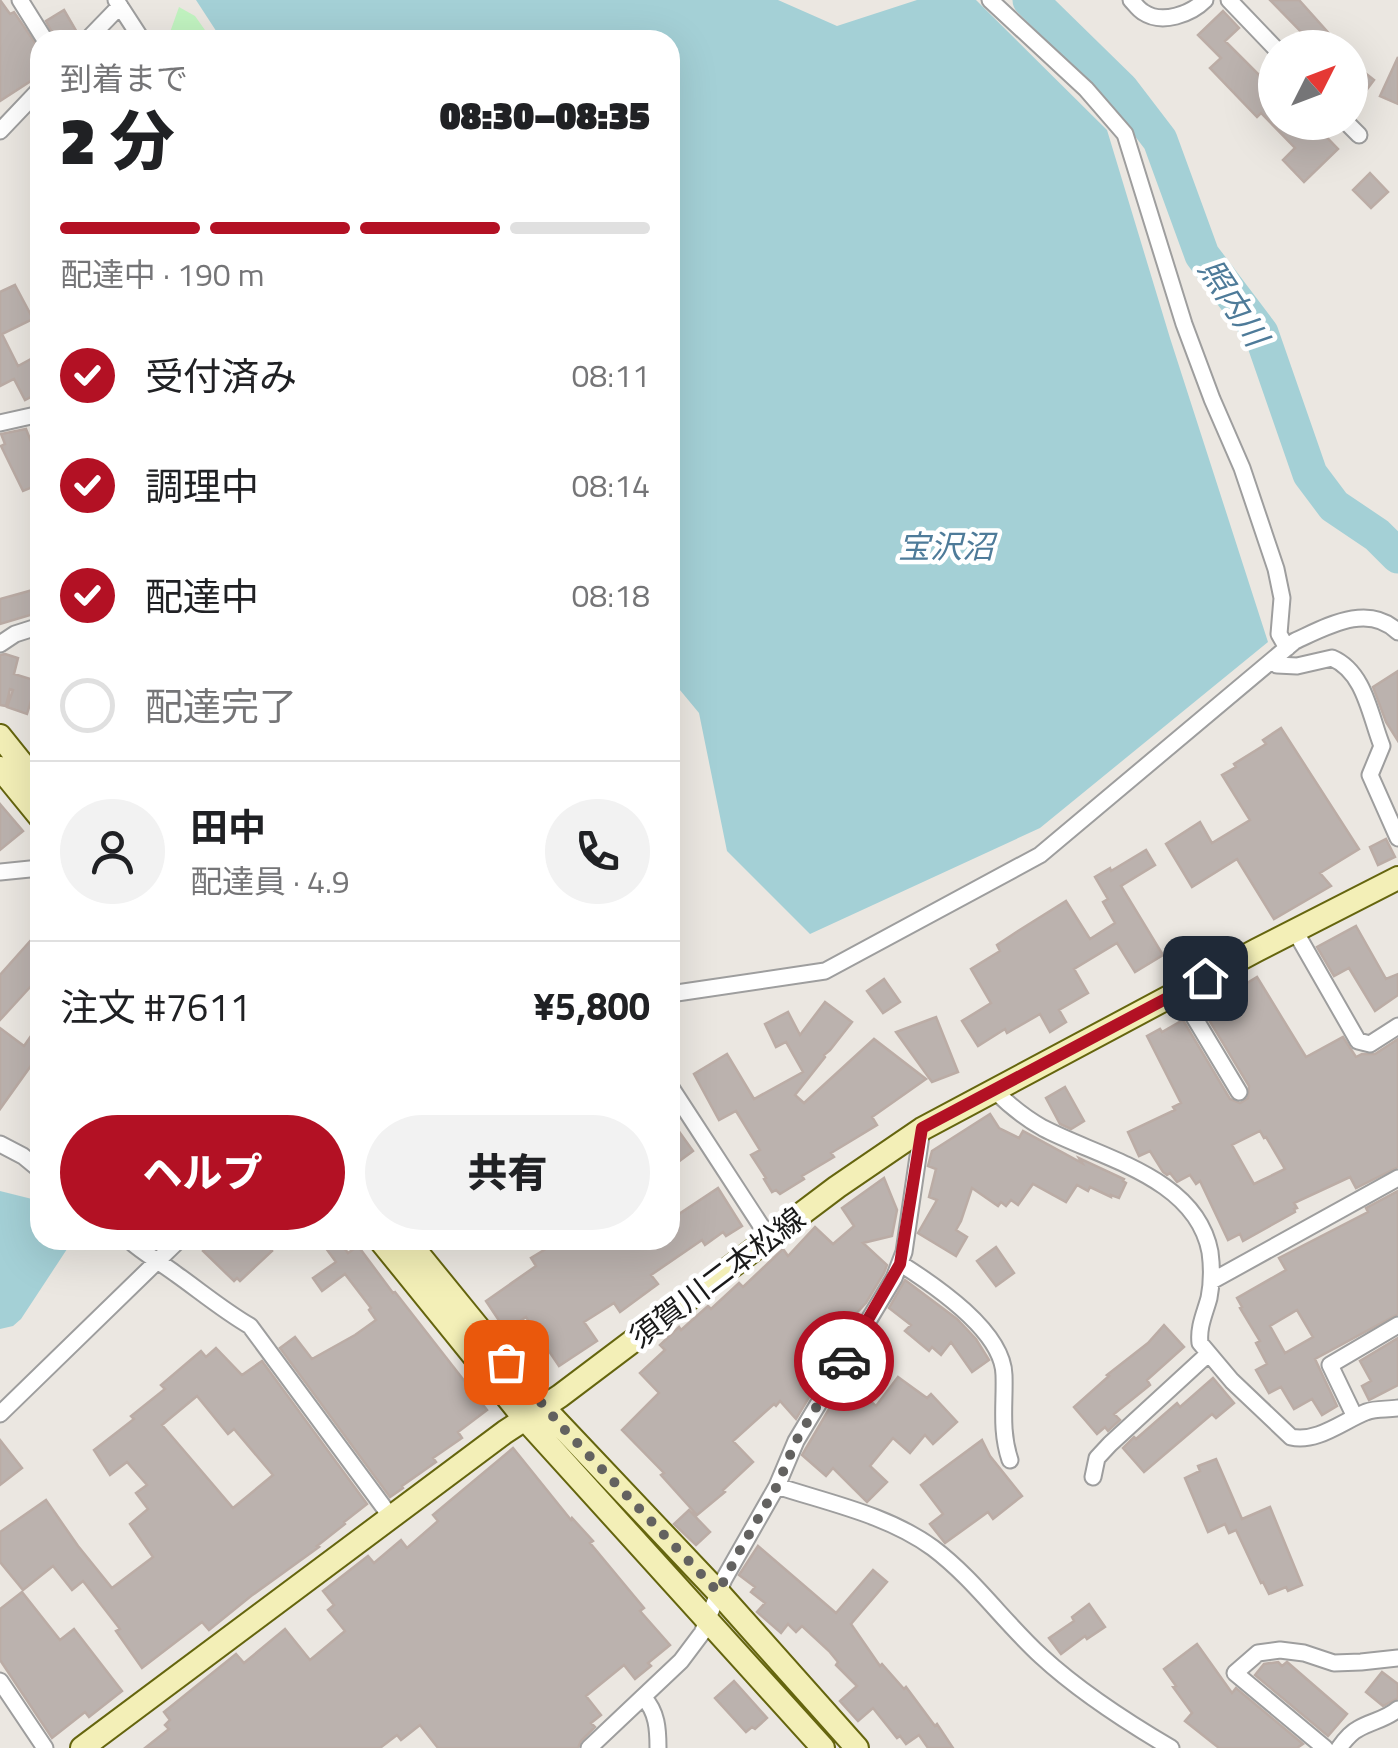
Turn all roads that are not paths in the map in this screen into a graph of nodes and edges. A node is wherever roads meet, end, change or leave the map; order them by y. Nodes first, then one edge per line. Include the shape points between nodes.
1 (20, 0) edge
2 (990, 0) edge
3 (1131, 0) edge
4 (1206, 0) edge
5 (1229, 0) edge
6 (118, 3) edge
7 (39, 30) edge
8 (95, 30) edge
9 (136, 30) edge
10 (1258, 30) edge
11 (30, 100) edge
12 (0, 131) edge
13 (30, 416) edge
14 (0, 422) edge
15 (30, 629) edge
16 (1398, 632) edge
17 (0, 644) edge
18 (1287, 648) junction
19 (1272, 660) junction
20 (0, 736) edge
21 (0, 768) edge
22 (30, 774) edge
23 (30, 806) edge
24 (1398, 838) edge
25 (30, 869) edge
26 (0, 872) edge
27 (1398, 878) edge
28 (1295, 931) junction
29 (1179, 992) junction
30 (680, 993) edge
31 (1398, 1026) edge
32 (994, 1090) junction
33 (1239, 1092) dead end
34 (680, 1101) edge
35 (922, 1128) junction
36 (0, 1144) edge
37 (30, 1162) edge
38 (1398, 1178) edge
39 (769, 1238) junction
40 (141, 1250) edge
41 (168, 1250) edge
42 (389, 1250) edge
43 (414, 1250) edge
44 (157, 1260) junction
45 (900, 1264) junction
46 (1212, 1281) junction
47 (1398, 1325) edge
48 (1208, 1354) junction
49 (1398, 1408) edge
50 (534, 1413) junction
51 (0, 1414) edge
52 (1355, 1417) junction
53 (1010, 1460) dead end
54 (1093, 1477) dead end
55 (777, 1486) junction
56 (392, 1517) junction
57 (718, 1592) junction
58 (708, 1622) junction
59 (1398, 1658) edge
60 (0, 1682) edge
61 (644, 1698) junction
62 (1398, 1709) edge
63 (97, 1744) edge
64 (46, 1748) edge
65 (589, 1748) edge
66 (658, 1748) edge
67 (823, 1748) edge
68 (857, 1748) edge
69 (1171, 1748) edge
70 (1325, 1748) edge
71 (1339, 1748) edge

1 - 7 street
2 - 18 street via 1125,134 1184,324 1276,569 1279,634
3 - 4 street via 1160,18
5 - 10 street
6 - 8 street
6 - 9 street
11 - 12 street
13 - 14 street
15 - 17 street
16 - 18 street via 1391,624 1358,617
18 - 19 street
19 - 24 street via 1297,666 1332,658 1350,669 1382,746 1370,775
19 - 30 street via 1040,855 825,971
20 - 22 main road
21 - 23 main road
25 - 26 street
27 - 28 main road, 須賀川二本松線
28 - 29 main road, 須賀川二本松線
28 - 31 street via 1358,1041 1370,1044
29 - 32 main road, 須賀川二本松線
29 - 33 street
32 - 35 main road, 須賀川二本松線
32 - 46 street via 1023,1116 1119,1160 1185,1203 1206,1237
34 - 39 street
35 - 39 main road, 須賀川二本松線
35 - 45 street
36 - 37 street
38 - 46 street
39 - 50 main road, 須賀川二本松線
40 - 44 street
41 - 44 street
42 - 50 main road
43 - 50 main road
44 - 51 street
44 - 56 street via 250,1326
45 - 53 street via 963,1308 1000,1358
45 - 55 street via 796,1441
46 - 48 street via 1199,1336
47 - 52 street via 1330,1365
48 - 52 street via 1292,1437 1314,1436
48 - 54 street via 1097,1458
49 - 52 street
50 - 56 main road, 須賀川二本松線
50 - 57 main road
50 - 58 main road
55 - 57 street
55 - 69 street via 876,1518 930,1546 1064,1676
56 - 63 main road, 須賀川二本松線
57 - 58 street
57 - 68 main road
58 - 61 street
58 - 67 main road
59 - 70 street via 1334,1663 1280,1650 1258,1653 1235,1673
60 - 64 street
61 - 65 street
61 - 66 street via 653,1707
62 - 71 street via 1360,1727

